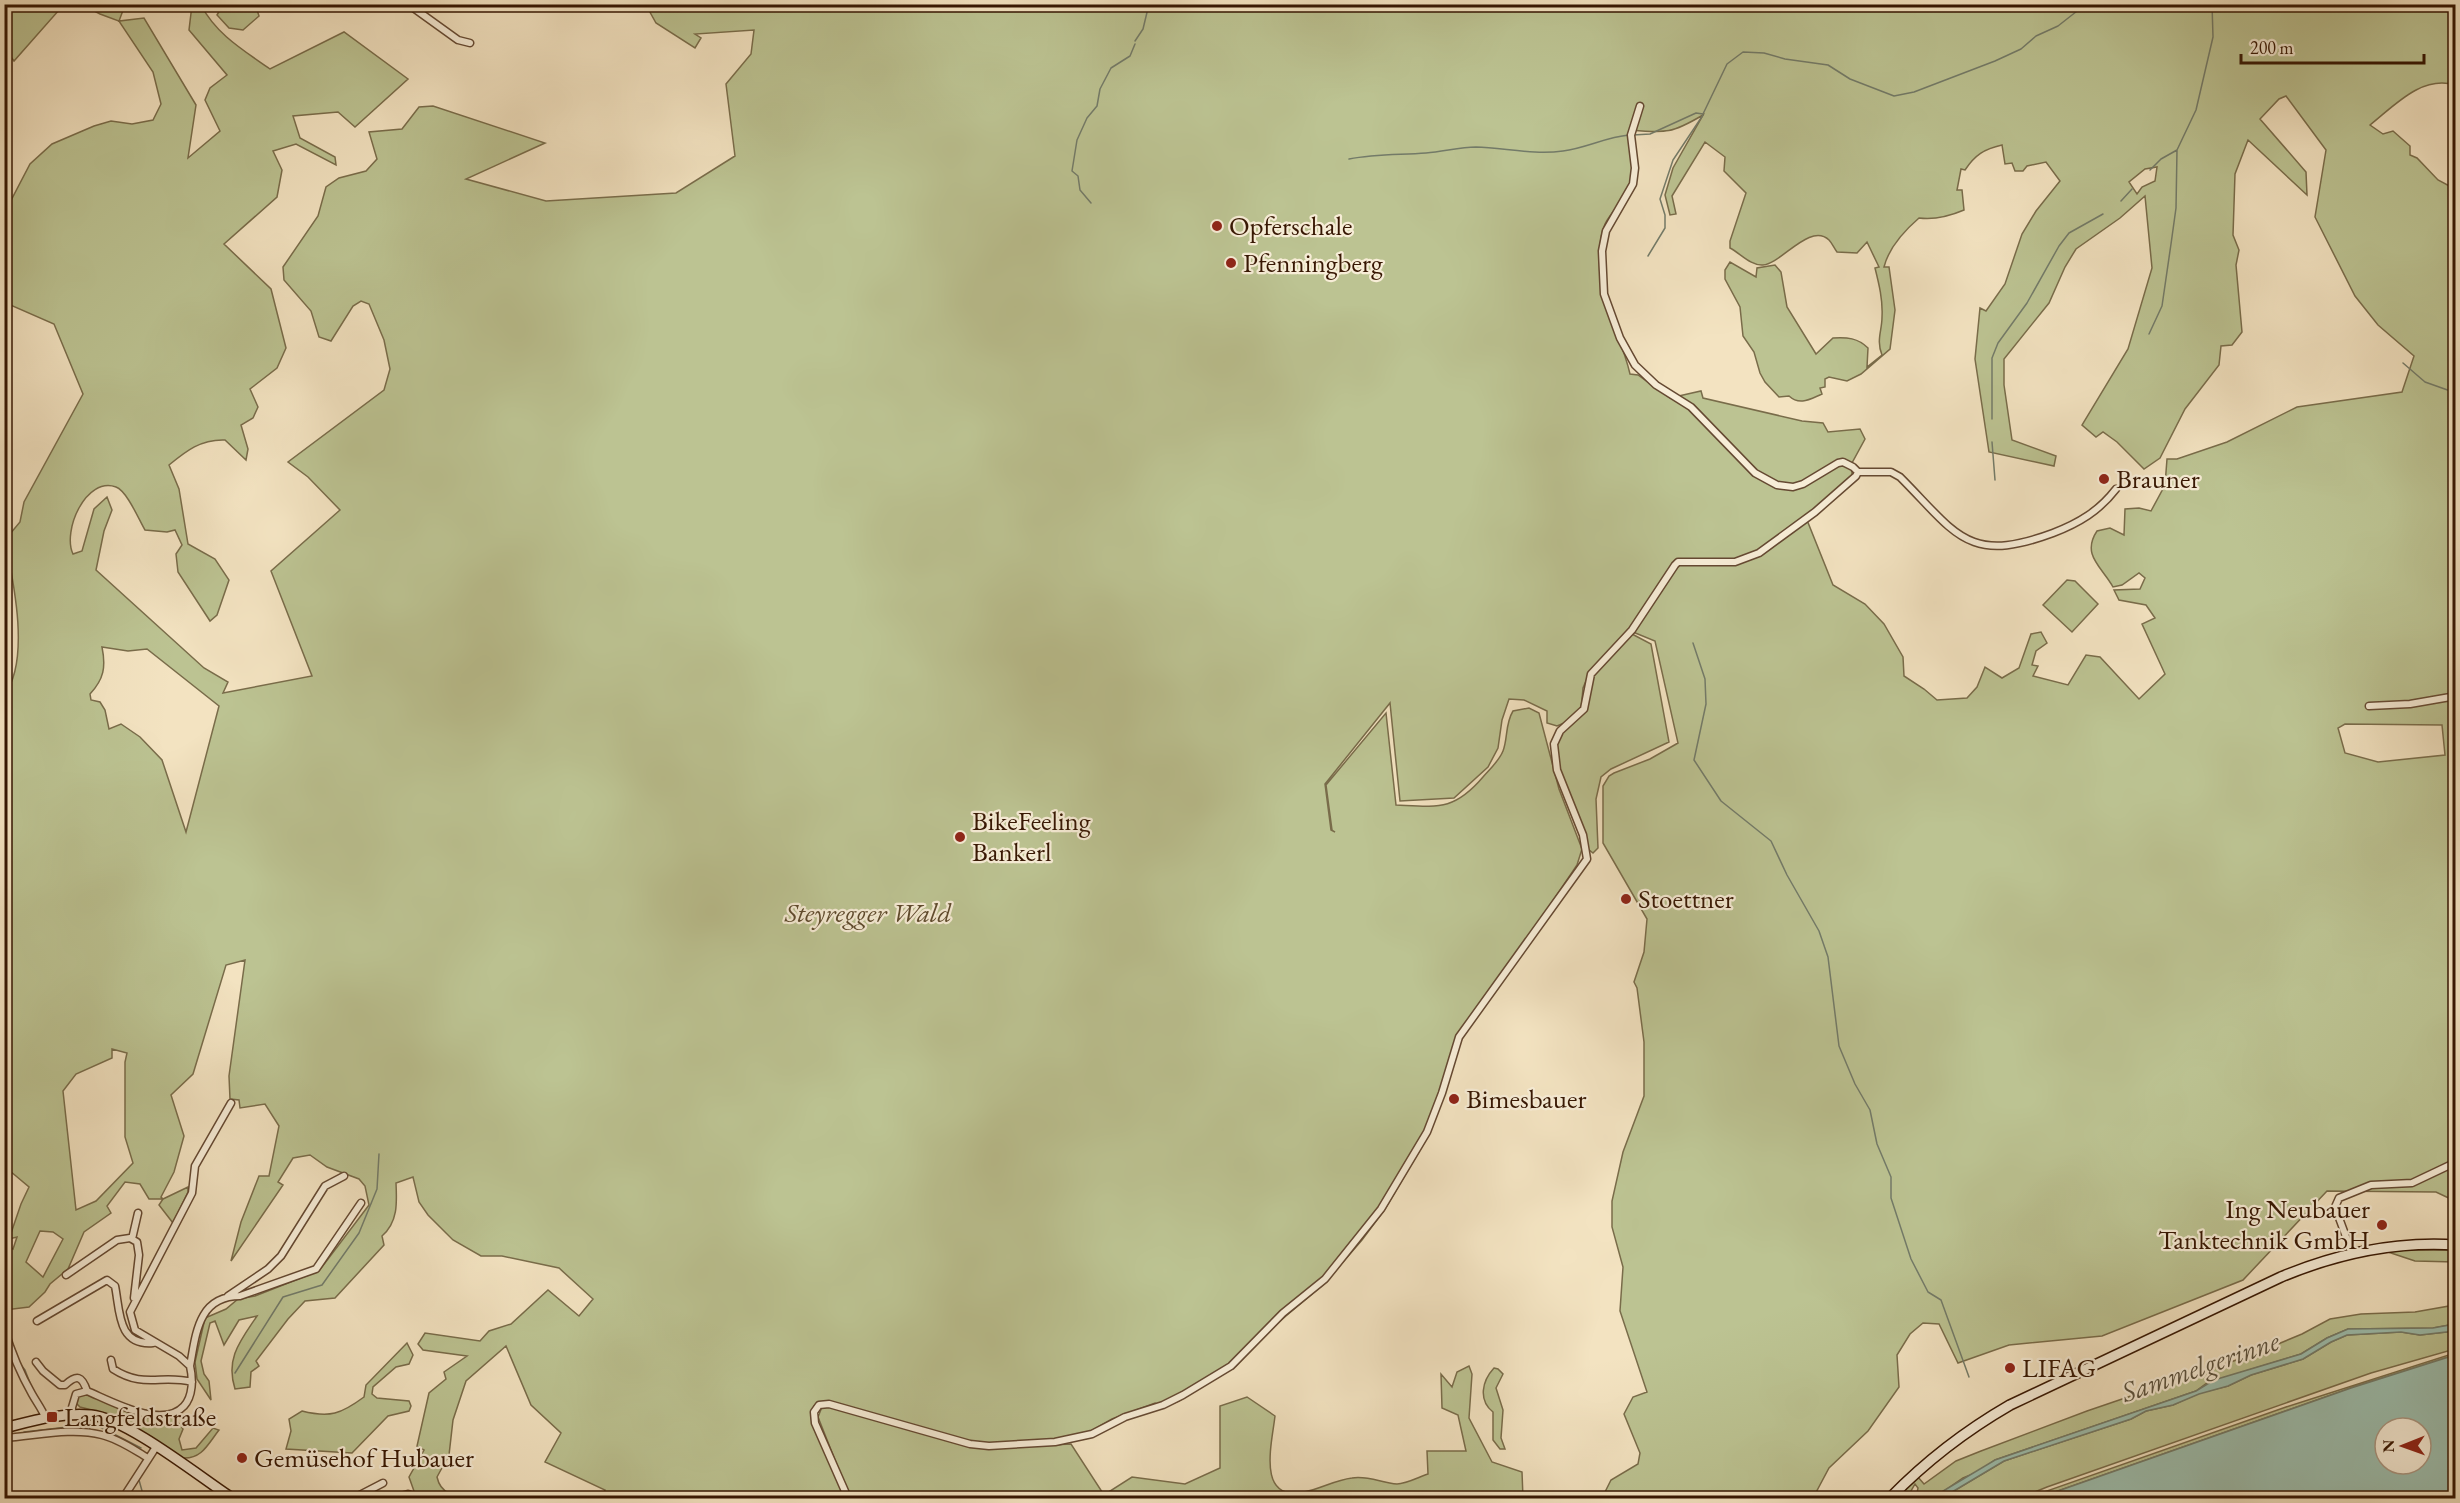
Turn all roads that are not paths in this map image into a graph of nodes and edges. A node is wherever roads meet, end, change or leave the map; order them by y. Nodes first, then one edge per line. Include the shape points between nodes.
1 (408, 4) edge
2 (470, 43) dead end
3 (1640, 106) dead end
4 (1858, 472) junction
5 (2116, 489) dead end
6 (2456, 696) edge
7 (2369, 706) dead end
8 (231, 1103) dead end
9 (2456, 1166) edge
10 (344, 1176) dead end
11 (361, 1203) dead end
12 (138, 1213) dead end
13 (132, 1239) junction
14 (2456, 1245) edge
15 (2352, 1253) junction
16 (66, 1275) dead end
17 (228, 1296) junction
18 (134, 1301) junction
19 (37, 1321) dead end
20 (4, 1328) edge
21 (153, 1343) junction
22 (111, 1360) dead end
23 (36, 1362) dead end
24 (190, 1366) junction
25 (192, 1382) junction
26 (87, 1391) junction
27 (70, 1414) junction
28 (46, 1419) junction
29 (4, 1428) edge
30 (4, 1438) edge
31 (156, 1447) junction
32 (148, 1458) junction
33 (4, 1473) edge
34 (383, 1483) dead end
35 (356, 1497) edge
36 (395, 1497) edge
37 (8, 1498) edge
38 (123, 1498) edge
39 (232, 1498) edge
40 (422, 1498) edge
41 (848, 1498) edge
42 (1890, 1498) edge

1 - 2 street via 458,40
3 - 4 street via 1631,135 1633,184 1606,231 1601,266 1604,294 1635,365 1656,386 1691,407 1762,478 1793,487 1838,463 1848,463
4 - 5 street via 1891,472 1954,531 1972,542 2001,547 2023,544 2070,527 2103,506
4 - 41 street via 1815,512 1759,553 1735,562 1675,564 1632,630 1591,674 1584,709 1560,731 1554,744 1562,783 1583,835 1587,859 1459,1037 1442,1093 1417,1152 1381,1209 1325,1279 1283,1313 1225,1371 1178,1398 1083,1437 980,1445 836,1406 819,1405 814,1412 815,1422
6 - 7 street
8 - 18 street via 195,1166 192,1193
9 - 15 street via 2450,1165 2412,1183 2371,1185 2339,1198 2335,1207
10 - 17 street via 325,1186 273,1265
11 - 17 street via 316,1269 240,1296
12 - 13 street
13 - 16 street via 117,1240
13 - 18 street via 137,1242 139,1256
14 - 15 main road via 2406,1245
15 - 42 main road via 2281,1277 2010,1405 1938,1453
17 - 24 street via 201,1317
18 - 21 street via 130,1312 132,1325
19 - 21 street via 107,1280 115,1286 119,1323 143,1344
20 - 28 street via 12,1356
21 - 24 street
22 - 25 street via 113,1369 136,1379
23 - 26 street via 60,1385 78,1376
24 - 25 street
25 - 26 street via 186,1403 164,1416 129,1409
26 - 27 street via 76,1394
27 - 28 main road
27 - 31 main road via 114,1421
28 - 29 main road
30 - 32 street via 74,1432 102,1434
31 - 32 street
31 - 39 main road
32 - 38 street
33 - 37 street
34 - 35 street
36 - 40 street via 408,1494

